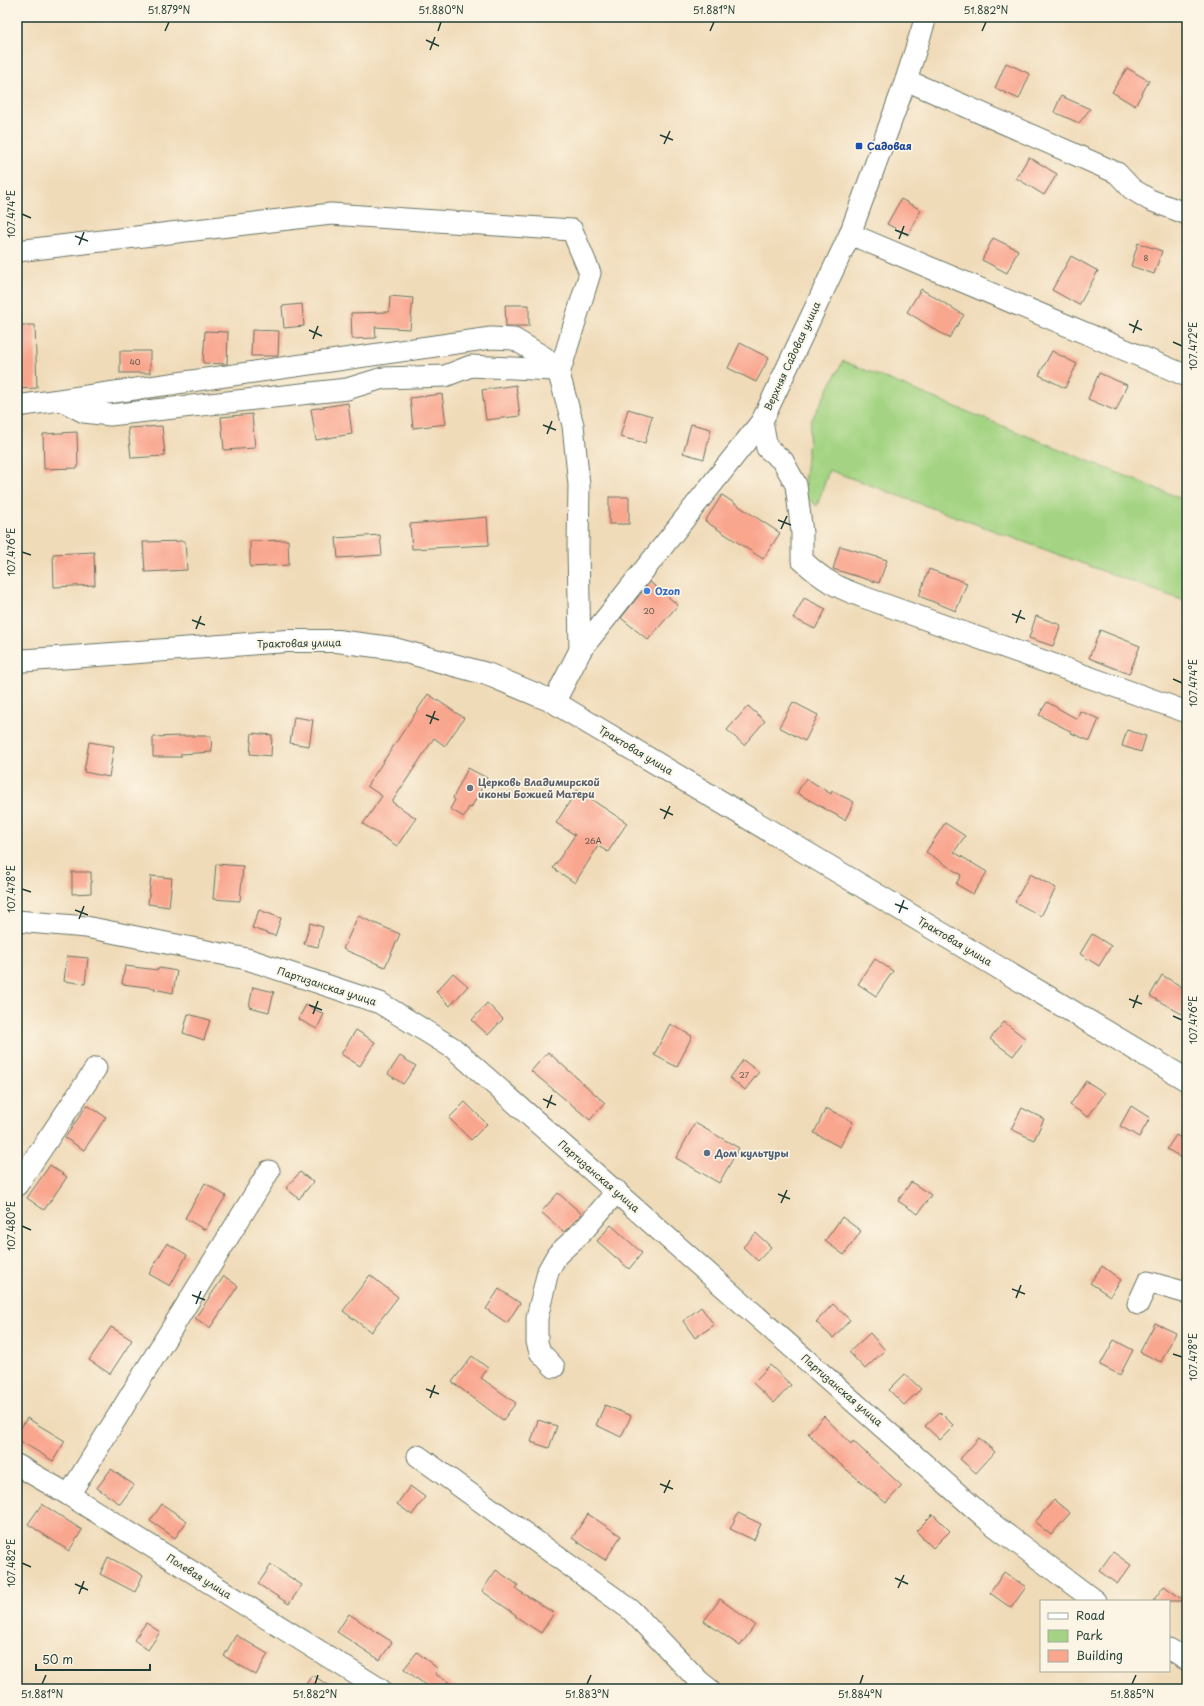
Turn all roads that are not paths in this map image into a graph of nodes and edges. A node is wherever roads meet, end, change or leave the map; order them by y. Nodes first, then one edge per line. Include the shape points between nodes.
1 (910, 17) edge
2 (926, 17) edge
3 (916, 48) junction
4 (906, 80) junction
5 (1187, 214) edge
6 (850, 234) junction
7 (17, 251) edge
8 (556, 372) junction
9 (1187, 376) edge
10 (63, 401) junction
11 (17, 406) edge
12 (762, 420) junction
13 (580, 651) junction
14 (17, 661) edge
15 (554, 702) junction
16 (1187, 712) edge
17 (17, 921) edge
18 (96, 1068) dead end
19 (1187, 1080) edge
20 (269, 1171) dead end
21 (17, 1186) edge
22 (617, 1191) junction
23 (1187, 1293) edge
24 (1138, 1304) dead end
25 (554, 1367) dead end
26 (418, 1456) dead end
27 (17, 1465) edge
28 (69, 1495) junction
29 (1094, 1600) edge
30 (1170, 1650) edge
31 (1187, 1660) edge
32 (380, 1689) edge
33 (708, 1689) edge

1 - 3 street
2 - 3 street, Верхняя Садовая улица
3 - 4 street, Верхняя Садовая улица
4 - 5 street via 1117,173 1132,189 1150,200
4 - 6 street, Верхняя Садовая улица
6 - 9 street
6 - 12 street, Верхняя Садовая улица
7 - 8 street via 331,214 572,230 590,273
8 - 10 street via 471,366 445,376 383,378 347,389 110,416 84,412
8 - 10 street via 544,357 514,340 491,338
8 - 13 street via 573,425 579,485
10 - 11 street
12 - 13 street, Верхняя Садовая улица
12 - 16 street via 767,448 783,461 796,485 802,533 802,560 821,578 866,598
13 - 15 highway
14 - 15 highway, Трактовая улица via 279,641 337,641 391,648 480,672
15 - 19 highway, Трактовая улица
17 - 22 street, Партизанская улица via 86,927 247,959 380,1004 453,1048
18 - 21 street
20 - 28 street
22 - 25 street via 584,1230 557,1255 548,1271 537,1318 537,1342 540,1352
22 - 29 street, Партизанская улица via 991,1523
23 - 24 street via 1148,1282
26 - 33 street via 631,1610
27 - 28 street, Полевая улица
28 - 32 street, Полевая улица
30 - 31 street

